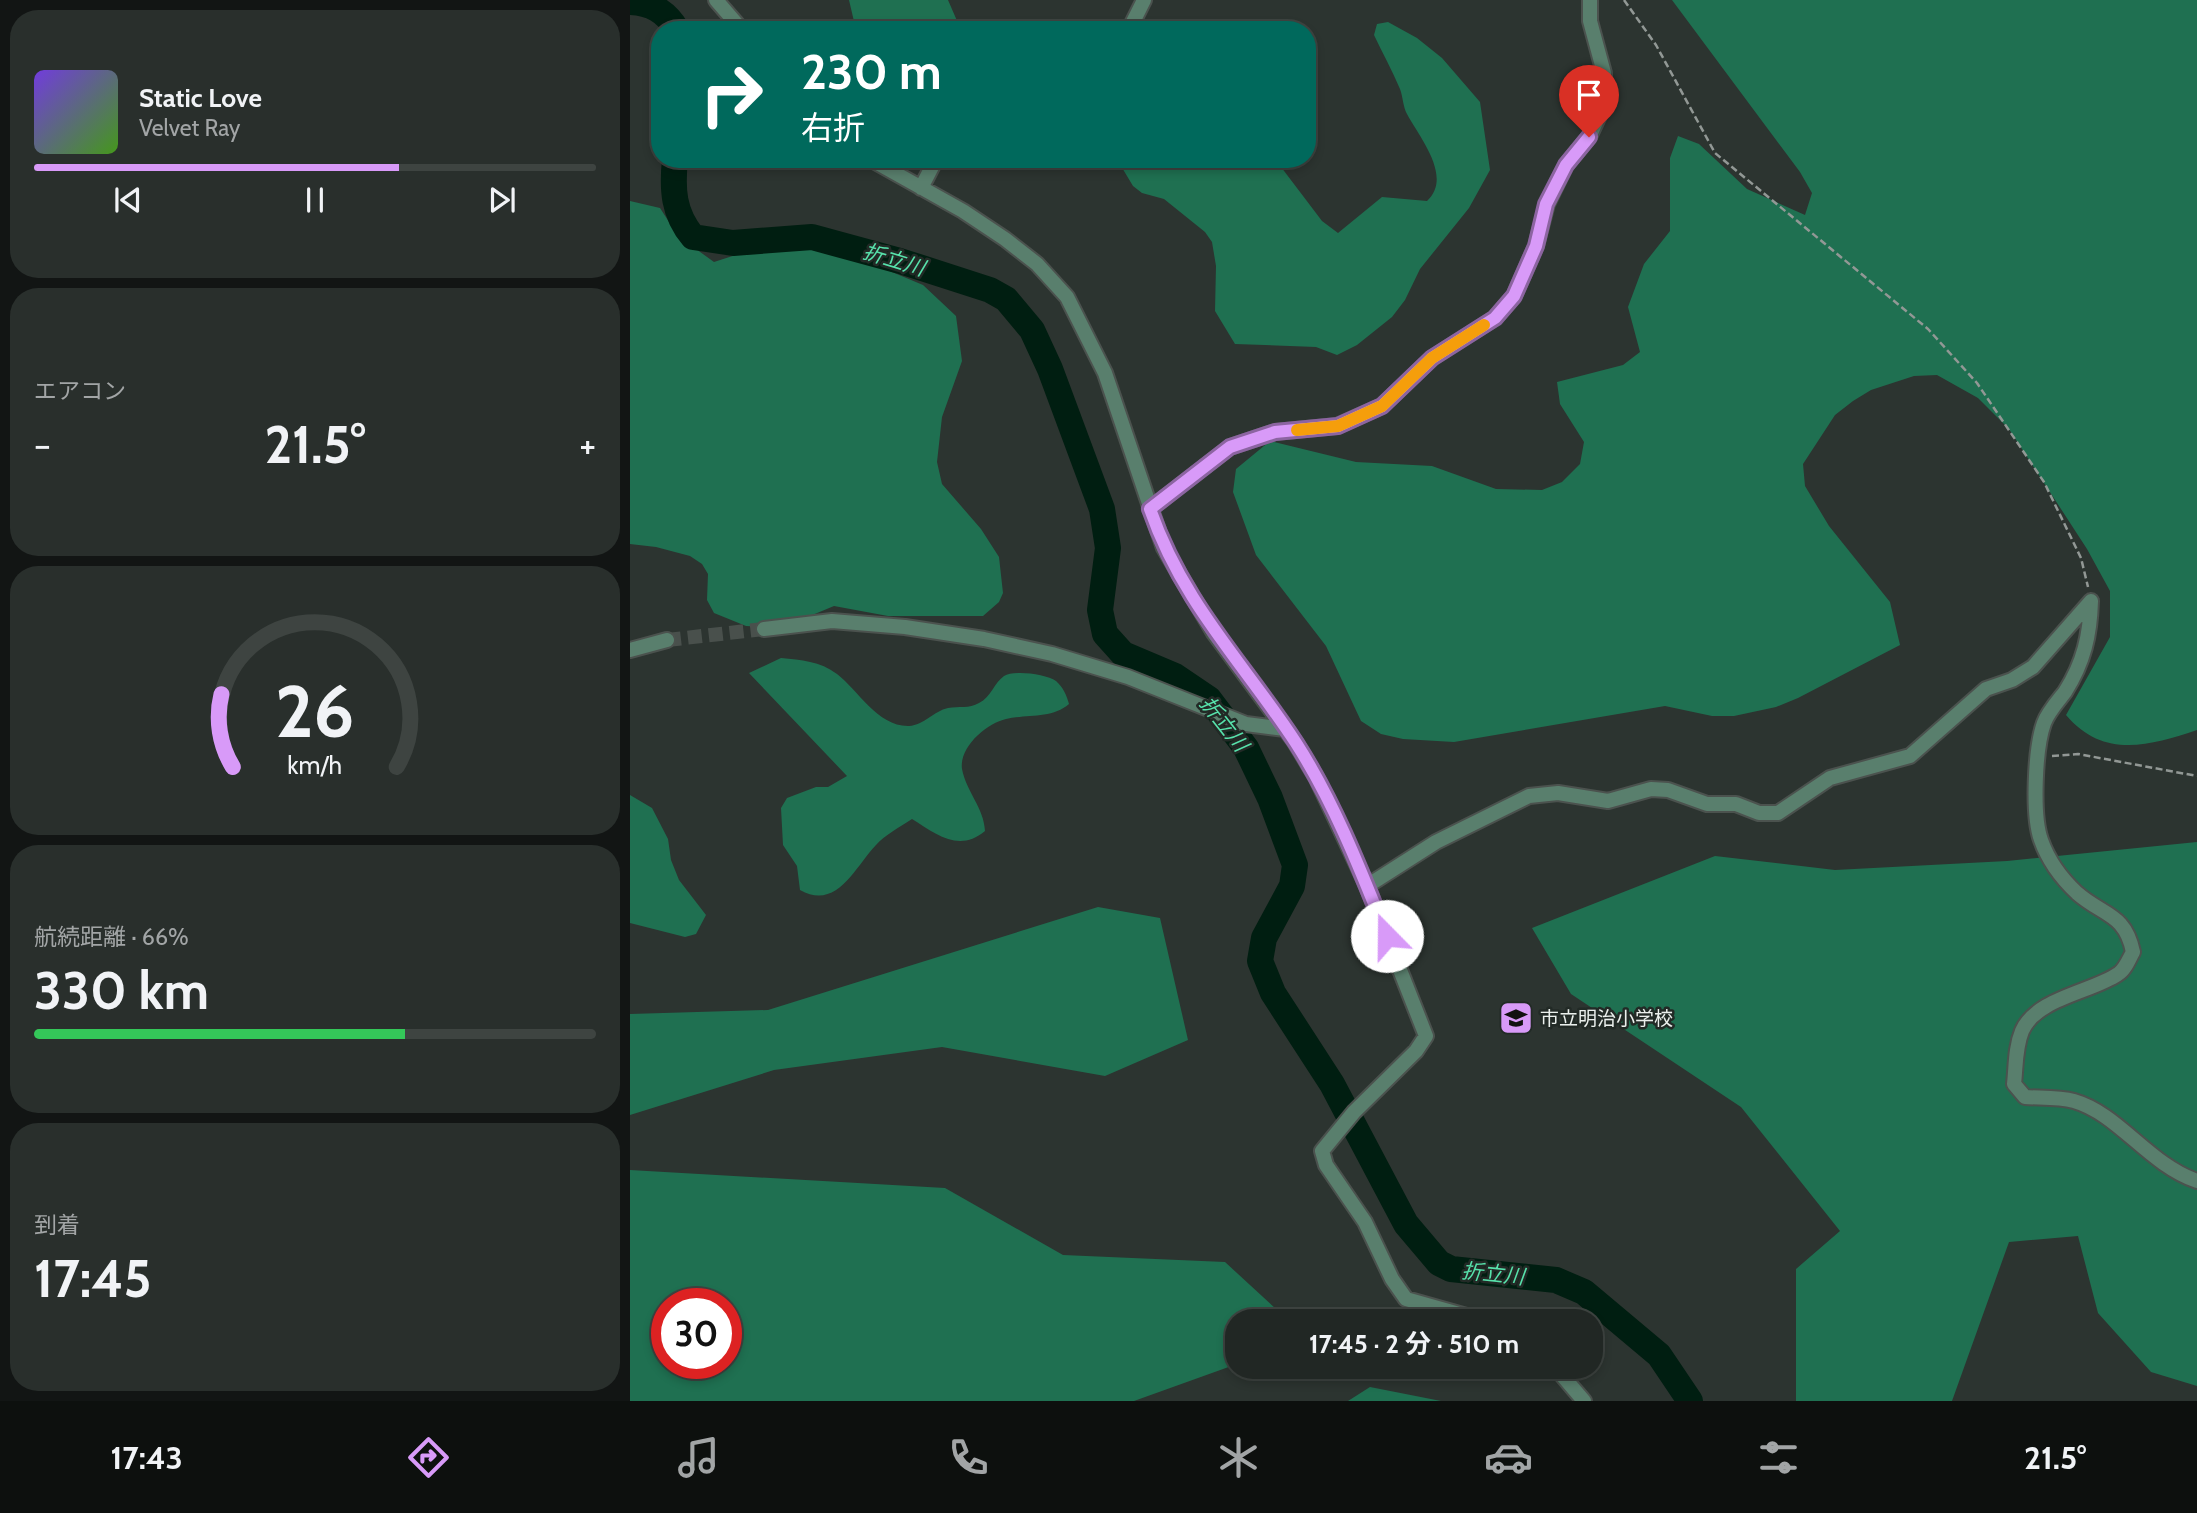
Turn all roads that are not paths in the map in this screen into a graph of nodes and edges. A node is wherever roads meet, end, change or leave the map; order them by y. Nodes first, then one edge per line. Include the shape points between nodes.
1 (716, 0) edge
2 (1144, 0) edge
3 (1590, 0) edge
4 (734, 21) edge
5 (1134, 21) edge
6 (886, 168) edge
7 (931, 168) edge
8 (921, 188) junction
9 (1150, 509) junction
10 (764, 629) tunnel mouth
11 (667, 640) tunnel mouth
12 (630, 650) edge
13 (1285, 729) junction
14 (1367, 886) junction
15 (2197, 1181) edge
16 (1441, 1309) edge
17 (1565, 1379) edge
18 (1584, 1401) edge

1 - 4 street
2 - 5 street
3 - 9 street via 1590,21 1604,73 1604,106 1546,204 1536,246 1514,296 1501,311 1432,358 1382,406 1338,426 1275,432 1230,447
6 - 8 street
7 - 8 street
8 - 9 street via 1005,239 1037,264 1067,297 1105,373
9 - 13 street via 1182,582
10 - 13 street via 832,621 905,626 984,639 1128,677 1246,724
11 - 12 street
13 - 14 street via 1316,777
14 - 15 street via 1436,842 1528,796 1558,793 1608,801 1651,789 1668,790 1707,804 1736,804 1759,813 1778,813 1830,778 1910,756 1986,689 2034,667 2091,601 2090,632 2080,667 2044,721 2038,757 2040,839 2059,874 2079,894 2115,917 2129,934 2133,952 2120,973 2057,1000 2031,1020 2017,1050 2014,1084 2025,1097 2074,1101 2116,1124 2149,1155
14 - 16 street via 1426,1036 1322,1151 1406,1299
17 - 18 street

